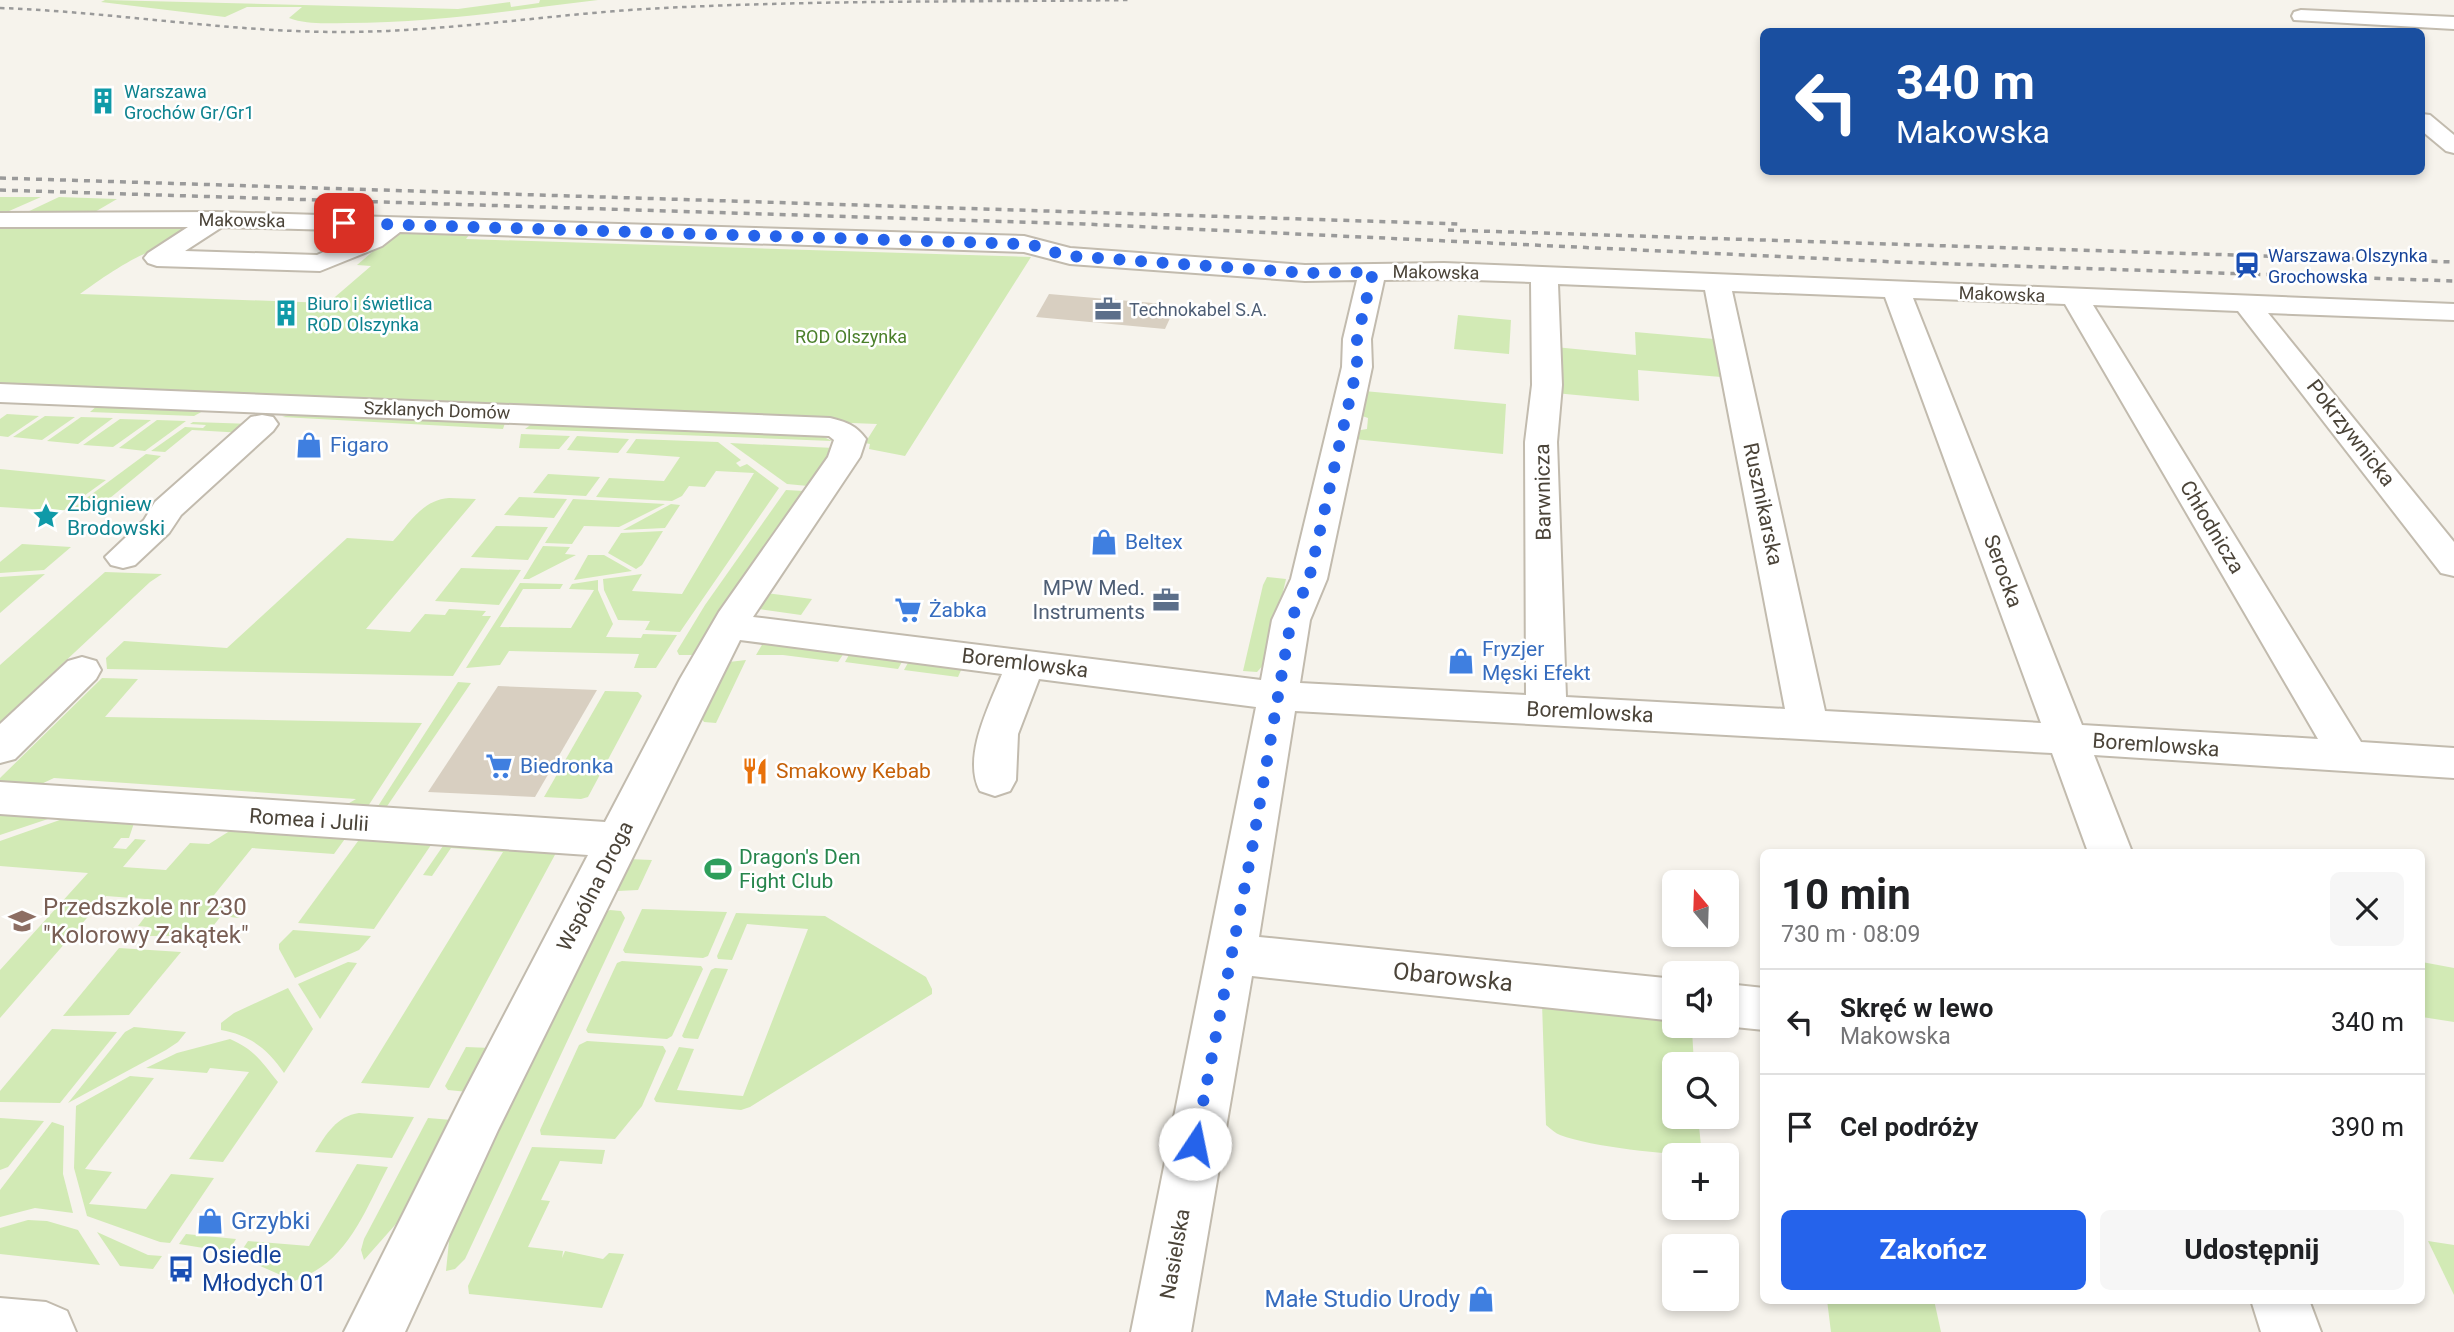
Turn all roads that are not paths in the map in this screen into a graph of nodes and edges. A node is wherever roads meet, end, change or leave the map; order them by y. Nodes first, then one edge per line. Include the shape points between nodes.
1 (2454, 23) edge
2 (2314, 28) edge
3 (2425, 122) edge
4 (2454, 146) edge
5 (217, 219) junction
6 (0, 220) edge
7 (395, 225) junction
8 (1373, 272) junction
9 (1544, 276) junction
10 (1717, 283) junction
11 (1896, 290) junction
12 (2074, 297) junction
13 (2246, 303) junction
14 (2440, 312) edge
15 (2454, 338) edge
16 (0, 393) edge
17 (262, 424) dead end
18 (844, 457) joint
19 (123, 556) dead end
20 (2454, 565) edge
21 (729, 626) junction
22 (1026, 663) junction
23 (82, 670) dead end
24 (1278, 696) junction
25 (1546, 709) junction
26 (1808, 725) junction
27 (2067, 739) junction
28 (0, 748) edge
29 (2350, 758) junction
30 (2454, 764) edge
31 (995, 780) dead end
32 (0, 798) edge
33 (618, 840) junction
34 (2109, 849) edge
35 (1232, 954) junction
36 (1662, 999) edge
37 (1739, 1006) edge
38 (1760, 1009) edge
39 (2281, 1304) edge
40 (0, 1327) edge
41 (46, 1332) edge
42 (374, 1332) edge
43 (1161, 1332) edge
44 (2291, 1332) edge

1 - 2 street via 2301,16
3 - 4 street
5 - 6 street, Makowska
5 - 7 street, Makowska
5 - 7 street via 157,258 320,263 373,241
7 - 8 street, Makowska via 1024,244 1083,257 1305,273
8 - 9 street, Makowska
8 - 24 street, Nasielska via 1344,428 1309,579 1291,620
9 - 10 street, Makowska
9 - 25 street, Barwnicza via 1547,385 1541,442
10 - 11 street, Makowska
10 - 26 street, Rusznikarska
11 - 12 street, Makowska
11 - 27 street, Serocka
12 - 13 street, Makowska
12 - 29 street, Chłodnicza
13 - 14 street, Makowska
13 - 20 street, Pokrzywnicka
14 - 15 street
16 - 18 street, Szklanych Domów via 830,427 850,439
17 - 19 street via 167,509 157,526
18 - 21 street, Wspólna Droga
21 - 22 street, Boremlowska
21 - 33 street, Wspólna Droga
22 - 24 street, Boremlowska
22 - 31 street via 998,734
23 - 28 street
24 - 25 street, Boremlowska
24 - 35 street, Nasielska
25 - 26 street, Boremlowska
26 - 27 street, Boremlowska
27 - 29 street, Boremlowska
27 - 34 street, Serocka
29 - 30 street, Boremlowska
32 - 33 street, Romea i Julii
33 - 42 street, Wspólna Droga
35 - 36 street, Obarowska
35 - 43 street, Nasielska
37 - 38 street
39 - 44 street
40 - 41 street

